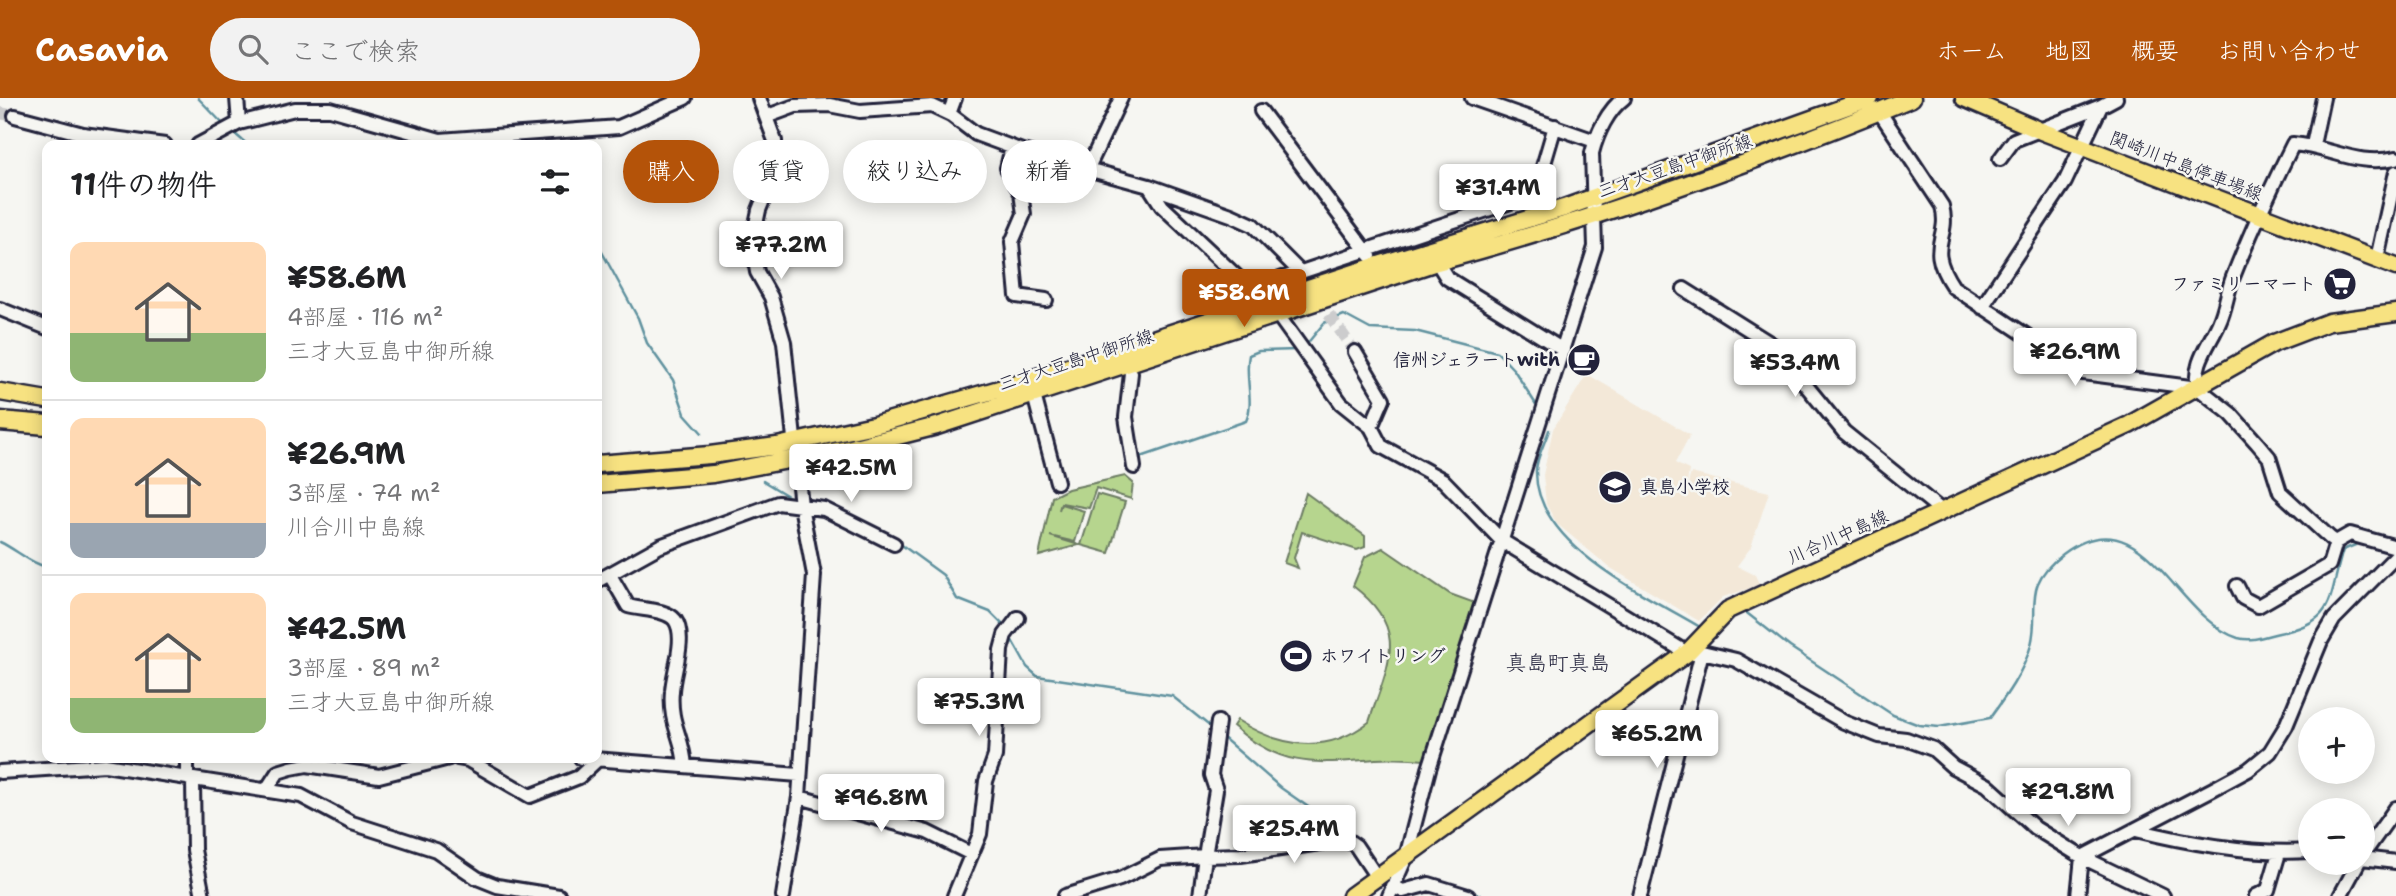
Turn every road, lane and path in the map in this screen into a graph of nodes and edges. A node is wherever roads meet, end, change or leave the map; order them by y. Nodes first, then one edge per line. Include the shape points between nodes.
1 (237, 98) edge
2 (685, 98) edge
3 (759, 98) edge
4 (955, 98) edge
5 (1121, 98) edge
6 (1472, 98) edge
7 (1624, 98) edge
8 (1912, 98) edge
9 (1964, 98) edge
10 (2116, 98) edge
11 (2323, 98) edge
12 (1874, 105) edge
13 (2101, 106) junction
14 (1261, 111) dead end
15 (949, 114) junction
16 (15, 116) tunnel mouth
17 (768, 116) junction
18 (239, 123) junction
19 (1555, 127) junction
20 (2041, 131) junction
21 (128, 140) edge
22 (210, 140) edge
23 (1595, 141) junction
24 (1001, 142) edge
25 (2313, 145) junction
26 (2081, 146) junction
27 (1097, 150) edge
28 (2396, 158) edge
29 (2000, 159) dead end
30 (1097, 171) edge
31 (2396, 175) edge
32 (1150, 186) junction
33 (1022, 203) edge
34 (1595, 205) junction
35 (2257, 214) junction
36 (1371, 258) junction
37 (2376, 259) junction
38 (1437, 262) junction
39 (2396, 267) edge
40 (1297, 270) tunnel mouth
41 (1250, 289) junction
42 (1684, 289) dead end
43 (1046, 299) dead end
44 (1253, 306) junction
45 (1982, 307) junction
46 (0, 309) edge
47 (2396, 313) edge
48 (1278, 314) junction
49 (42, 326) edge
50 (1563, 350) junction
51 (1355, 352) tunnel mouth
52 (1128, 364) junction
53 (2198, 388) junction
54 (0, 392) edge
55 (1034, 395) junction
56 (42, 399) edge
57 (0, 414) edge
58 (0, 421) edge
59 (42, 422) edge
60 (42, 423) edge
61 (1371, 427) junction
62 (795, 449) junction
63 (602, 464) edge
64 (1133, 467) dead end
65 (1057, 482) dead end
66 (602, 484) edge
67 (801, 506) junction
68 (1942, 511) junction
69 (1503, 541) junction
70 (2336, 542) junction
71 (894, 544) dead end
72 (2396, 547) edge
73 (2396, 556) edge
74 (610, 575) junction
75 (602, 579) edge
76 (2239, 595) dead end
77 (1012, 627) dead end
78 (1695, 652) junction
79 (1217, 727) dead end
80 (602, 761) edge
81 (187, 763) edge
82 (430, 763) edge
83 (473, 763) edge
84 (594, 763) edge
85 (685, 766) junction
86 (0, 772) edge
87 (799, 775) junction
88 (187, 778) junction
89 (267, 789) junction
90 (799, 797) junction
91 (2396, 808) edge
92 (2136, 830) junction
93 (2375, 838) edge
94 (2298, 852) edge
95 (2279, 853) junction
96 (971, 854) junction
97 (1205, 856) junction
98 (1406, 857) junction
99 (2082, 857) junction
100 (2375, 859) edge
101 (2396, 862) edge
102 (2351, 875) edge
103 (1386, 887) edge
104 (2253, 895) edge
105 (203, 896) edge
106 (559, 896) edge
107 (783, 896) edge
108 (954, 896) edge
109 (1065, 896) edge
110 (1200, 896) edge
111 (1351, 896) edge
112 (1468, 896) edge
113 (1640, 896) edge
114 (2078, 896) edge
115 (2163, 896) edge
116 (2340, 896) edge

1 - 18 street
2 - 18 street via 619,127 440,140 330,109 295,109
3 - 17 street
4 - 15 street
5 - 27 street
6 - 19 street
7 - 23 street
8 - 12 main road, 三才大豆島中御所線
9 - 20 main road, 関崎川中島停車場線
10 - 13 street
11 - 25 street
12 - 34 main road, 三才大豆島中御所線
12 - 45 street via 1942,206 1945,217 1936,248 1943,272 1953,286
13 - 20 street
13 - 26 street
14 - 36 street
15 - 17 street via 932,106 860,111 829,105 795,106
15 - 24 street via 976,134
16 - 21 street
17 - 62 street via 776,168 752,243 757,272 771,297 784,342
18 - 22 street
19 - 23 street
19 - 36 street via 1535,194
20 - 26 main road, 関崎川中島停車場線
20 - 29 street via 2014,140
23 - 34 street
25 - 28 street via 2360,162
25 - 35 street via 2293,144
26 - 35 main road, 関崎川中島停車場線
26 - 45 street via 2065,182
30 - 32 street
31 - 37 street
32 - 40 street via 1253,225
32 - 41 street via 1162,206
33 - 43 street via 1024,214 1012,242 1017,296
34 - 36 main road, 三才大豆島中御所線
34 - 38 main road, 三才大豆島中御所線 via 1511,242
34 - 50 street via 1595,247
35 - 37 main road, 関崎川中島停車場線
35 - 53 street via 2218,325 2204,350 2195,378
36 - 41 street
36 - 44 main road, 三才大豆島中御所線
37 - 39 main road, 関崎川中島停車場線
38 - 48 main road, 三才大豆島中御所線
38 - 50 street via 1447,278
41 - 44 street
42 - 68 street via 1773,345 1844,432
44 - 62 main road, 三才大豆島中御所線 via 1013,385
45 - 53 street via 2083,373
46 - 49 street
47 - 53 main road, 川合川中島線 via 2329,322 2274,343
48 - 52 main road, 三才大豆島中御所線
48 - 61 street via 1341,403
50 - 69 street
51 - 61 street via 1383,398
52 - 55 main road, 三才大豆島中御所線
52 - 64 street via 1126,417
53 - 68 main road, 川合川中島線
53 - 70 street via 2231,414 2269,457 2280,492
54 - 56 main road
55 - 62 main road, 三才大豆島中御所線 via 847,449
55 - 65 street
57 - 59 main road
58 - 60 highway
61 - 69 street via 1381,446 1443,480
62 - 63 main road, 三才大豆島中御所線
62 - 66 main road, 三才大豆島中御所線 via 713,474
62 - 67 street
67 - 71 street via 824,509
67 - 74 street via 769,505 660,546
67 - 87 street via 814,575
68 - 78 main road, 川合川中島線 via 1728,610
69 - 78 street
69 - 98 street via 1429,769
70 - 72 street via 2350,534
70 - 76 street via 2329,565 2258,606
73 - 92 street via 2334,619 2270,752 2248,770
74 - 75 street
74 - 85 street via 628,606 668,614 675,621 679,637 672,722 684,750
77 - 96 street via 1001,650 995,757 986,781 978,845
78 - 98 main road, 川合川中島線
78 - 99 street via 1736,660 1844,722 1933,749 1987,785 2035,828
78 - 113 street
79 - 97 street via 1211,775 1216,790
80 - 85 street
81 - 88 street
82 - 89 street via 379,776 307,765 278,772
83 - 84 street via 530,796 579,777
85 - 87 street
86 - 88 street via 105,765
87 - 90 street
88 - 89 street
88 - 105 street via 193,781 194,850
89 - 106 street via 301,796 352,823 411,839 497,887
90 - 96 street via 928,832
90 - 107 street
91 - 93 street
92 - 95 street via 2187,842
92 - 99 street
94 - 95 street
95 - 104 street via 2268,890
96 - 108 street
97 - 103 street via 1346,839
97 - 109 street via 1160,859
97 - 110 street
98 - 103 main road, 川合川中島線
99 - 114 street
99 - 115 street
100 - 101 street
102 - 116 street
103 - 111 main road, 川合川中島線
103 - 112 street via 1403,891 1429,884

